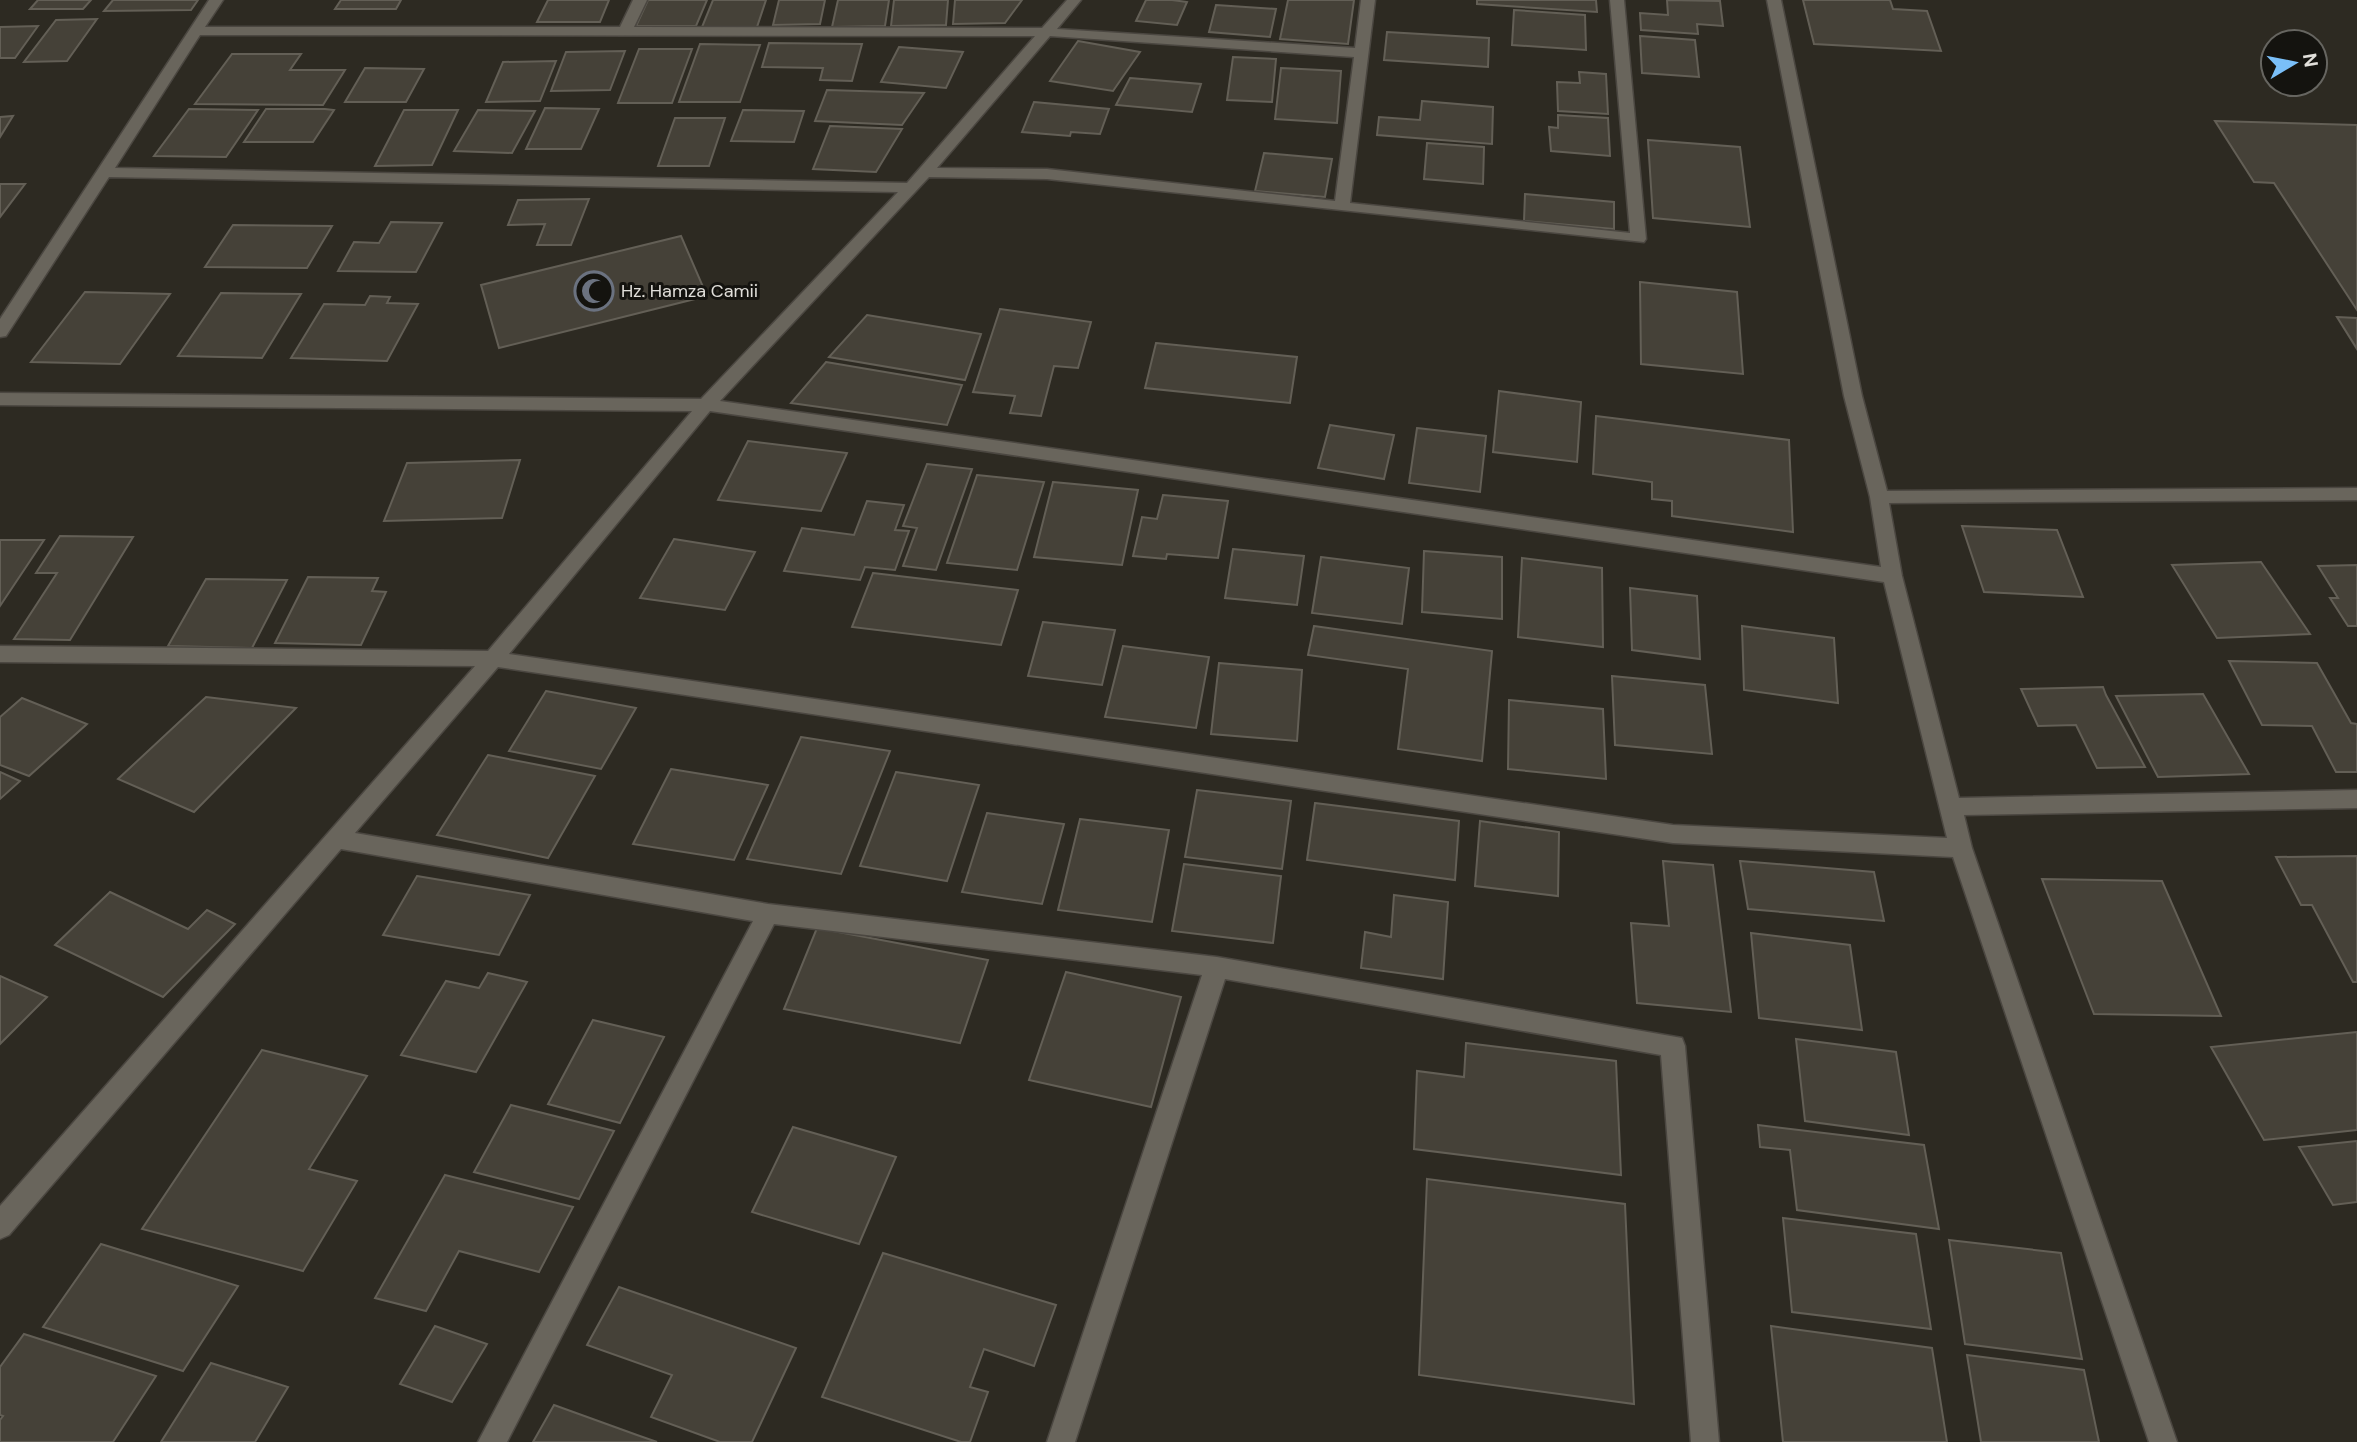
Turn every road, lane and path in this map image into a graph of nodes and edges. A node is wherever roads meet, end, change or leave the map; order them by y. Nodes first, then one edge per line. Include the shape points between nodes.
1 (216, 0) edge
2 (640, 0) edge
3 (1074, 0) edge
4 (1368, 0) edge
5 (1616, 0) edge
6 (1774, 0) edge
7 (626, 29) junction
8 (194, 31) junction
9 (1047, 32) junction
10 (1362, 53) junction
11 (103, 172) junction
12 (925, 172) junction
13 (911, 188) junction
14 (1342, 207) junction
15 (0, 332) edge
16 (0, 399) edge
17 (706, 405) junction
18 (2357, 494) edge
19 (1879, 497) junction
20 (1892, 576) junction
21 (0, 654) edge
22 (493, 659) junction
23 (2357, 799) edge
24 (1951, 807) junction
25 (336, 839) junction
26 (1961, 848) junction
27 (768, 914) junction
28 (1217, 967) junction
29 (0, 1226) edge
30 (492, 1442) edge
31 (1061, 1442) edge
32 (1705, 1442) edge
33 (2163, 1442) edge

1 - 8 street
2 - 7 street
3 - 9 street
4 - 10 street
5 - 14 street via 1638,239
6 - 19 street via 1853,396
7 - 8 street
7 - 9 street
8 - 11 street
9 - 10 street
9 - 12 street
10 - 14 street
11 - 13 street
11 - 15 street
12 - 13 street
12 - 14 street via 1047,174
13 - 17 street
16 - 17 street
17 - 20 street
17 - 22 street
18 - 19 street
19 - 20 street
20 - 24 street
21 - 22 street
22 - 25 street
22 - 26 street via 1674,834
23 - 24 street
24 - 26 street
25 - 27 street
25 - 29 street
26 - 33 street
27 - 28 street
27 - 30 street
28 - 31 street
28 - 32 street via 1673,1046

